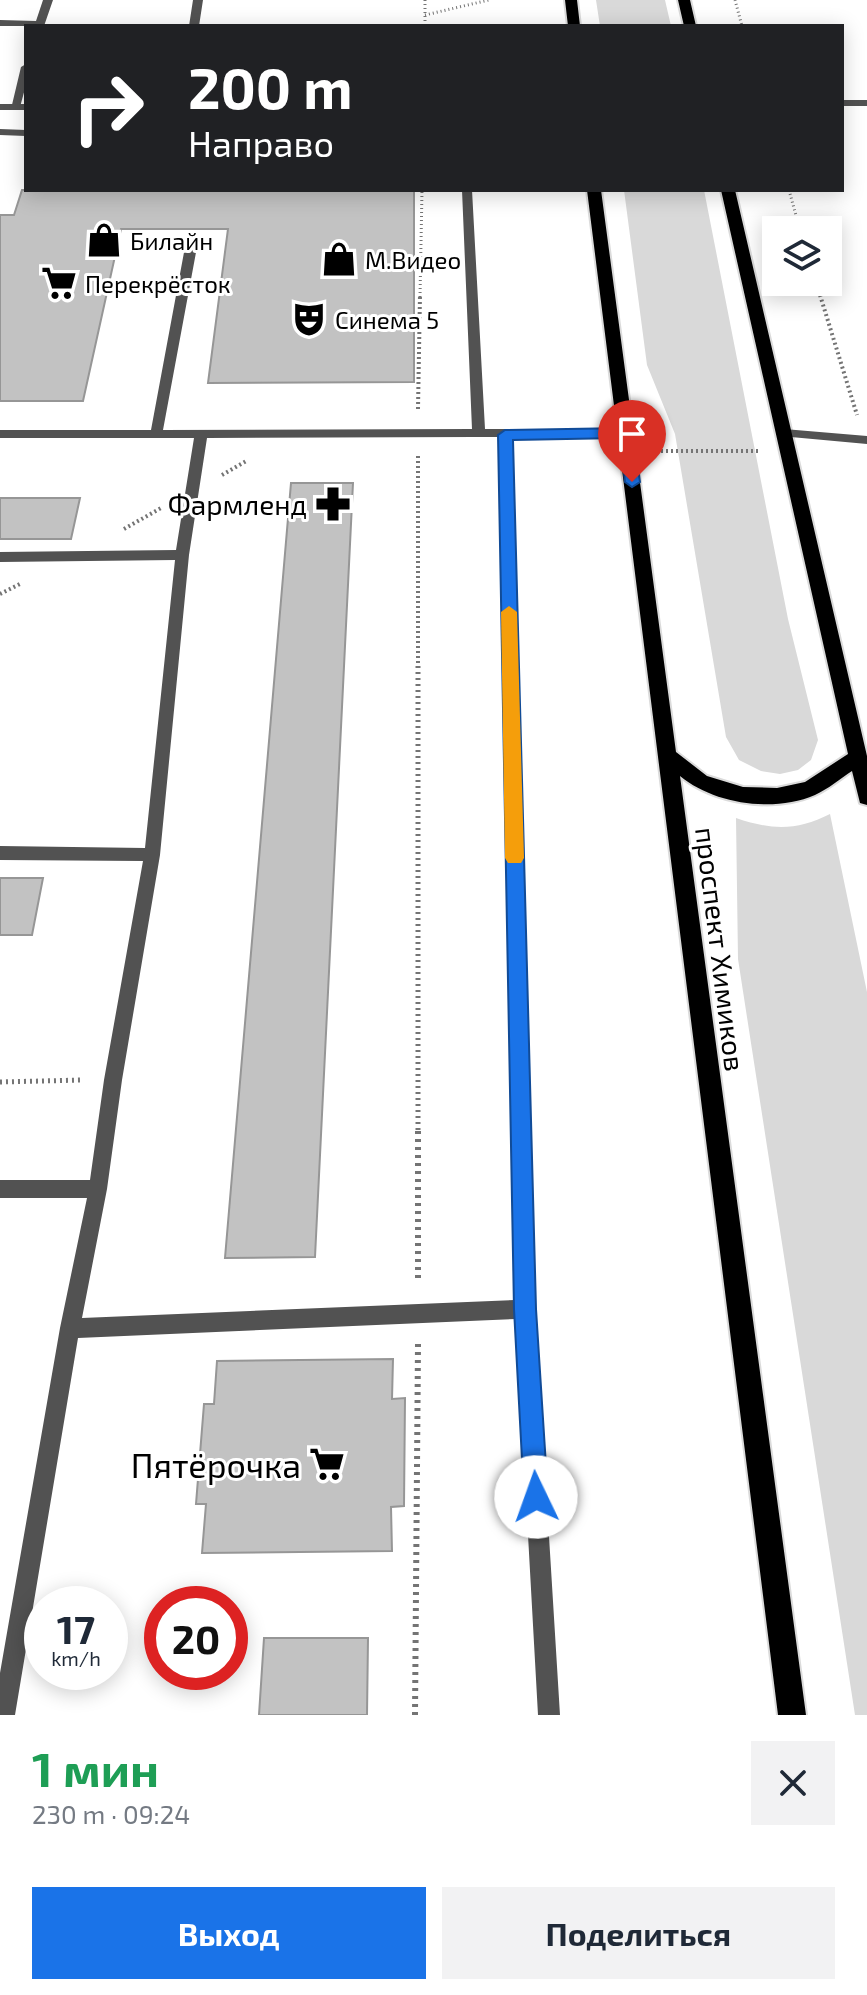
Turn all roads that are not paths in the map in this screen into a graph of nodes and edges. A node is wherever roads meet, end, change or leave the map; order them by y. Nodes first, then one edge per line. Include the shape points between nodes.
1 (48, 0) edge
2 (198, 0) edge
3 (571, 0) edge
4 (684, 0) edge
5 (0, 23) edge
6 (24, 24) edge
7 (40, 24) edge
8 (194, 24) edge
9 (574, 24) edge
10 (690, 24) edge
11 (24, 80) edge
12 (844, 103) edge
13 (867, 103) edge
14 (0, 107) edge
15 (20, 107) edge
16 (0, 132) edge
17 (24, 133) edge
18 (467, 192) edge
19 (594, 192) edge
20 (728, 192) edge
21 (191, 247) dead end
22 (201, 433) junction
23 (626, 433) junction
24 (784, 433) junction
25 (0, 434) edge
26 (156, 434) junction
27 (479, 435) junction
28 (505, 435) junction
29 (865, 439) edge
30 (182, 555) junction
31 (0, 557) edge
32 (668, 756) junction
33 (858, 757) junction
34 (867, 797) edge
35 (0, 853) edge
36 (152, 855) junction
37 (0, 1189) edge
38 (98, 1189) junction
39 (525, 1309) junction
40 (70, 1328) junction
41 (4, 1715) edge
42 (549, 1715) edge
43 (792, 1715) edge

1 - 7 street
2 - 8 street
3 - 9 main road
4 - 10 main road
5 - 6 street
11 - 15 street
12 - 13 street
14 - 15 street
16 - 17 street
18 - 27 street
19 - 23 main road, проспект Химиков
20 - 24 main road
21 - 26 street
22 - 26 street
22 - 27 street
22 - 30 street
23 - 28 street
23 - 32 main road, проспект Химиков
24 - 29 street
24 - 33 main road
25 - 26 street
27 - 28 street
28 - 39 street
30 - 31 street
30 - 36 street
32 - 33 main road via 701,782 743,795 777,796 810,789
32 - 43 main road, проспект Химиков
33 - 34 main road
35 - 36 street
36 - 38 street
37 - 38 street
38 - 40 street
39 - 40 street
39 - 42 street
40 - 41 street

